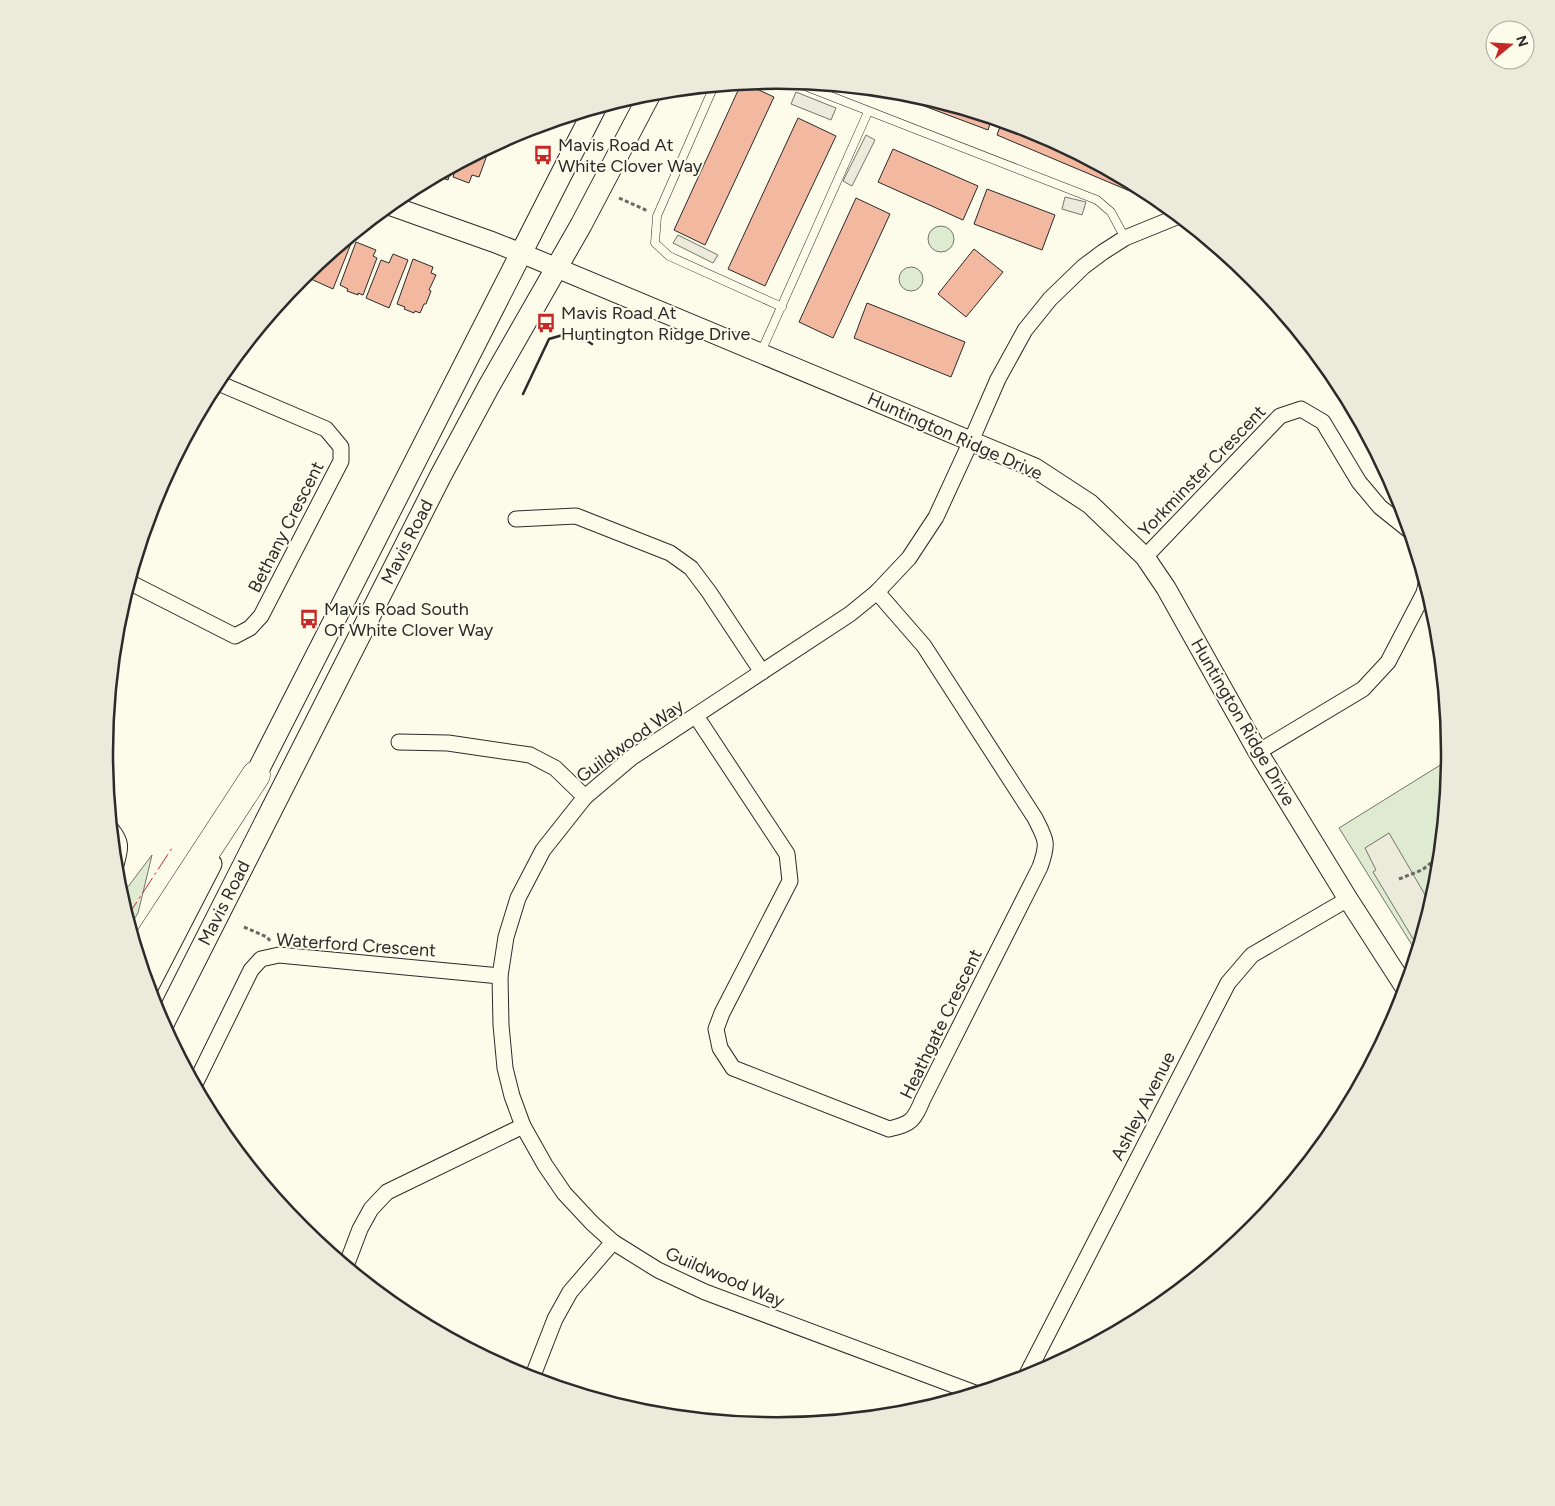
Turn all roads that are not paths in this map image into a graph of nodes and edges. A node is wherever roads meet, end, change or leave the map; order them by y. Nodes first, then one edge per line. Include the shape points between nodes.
1 (812, 90) edge
2 (711, 92) edge
3 (645, 103) edge
4 (868, 112) junction
5 (591, 116) edge
6 (397, 209) edge
7 (1172, 219) edge
8 (1125, 238) junction
9 (521, 253) junction
10 (556, 268) junction
11 (782, 307) junction
12 (760, 353) junction
13 (224, 385) edge
14 (971, 441) junction
15 (516, 519) dead end
16 (1400, 523) edge
17 (1145, 557) junction
18 (135, 585) edge
19 (877, 592) junction
20 (1423, 596) edge
21 (762, 672) junction
22 (696, 716) junction
23 (399, 742) dead end
24 (1258, 752) junction
25 (256, 776) junction
26 (584, 796) junction
27 (1348, 899) junction
28 (143, 947) edge
29 (500, 976) junction
30 (153, 977) edge
31 (1401, 981) edge
32 (168, 1015) edge
33 (198, 1078) edge
34 (523, 1126) junction
35 (614, 1242) junction
36 (349, 1259) edge
37 (1030, 1368) edge
38 (535, 1371) edge
39 (966, 1390) edge

1 - 4 lane
2 - 11 lane via 657,216 655,243 669,256
3 - 10 main road, Mavis Road
4 - 8 lane via 1097,200 1111,212
4 - 11 lane
5 - 9 main road, Mavis Road
6 - 9 street, Huntington Ridge Drive
7 - 8 street, Guildwood Way
8 - 14 street, Guildwood Way via 1083,267 1050,299 1025,330 998,379
9 - 10 street, Huntington Ridge Drive
9 - 25 main road, Mavis Road
10 - 12 street, Huntington Ridge Drive
10 - 32 main road, Mavis Road via 441,475
11 - 12 lane
12 - 14 street, Huntington Ridge Drive
13 - 18 street, Bethany Crescent via 326,429 341,447 341,461 261,616 250,628 235,636
14 - 17 street, Huntington Ridge Drive via 1035,468 1090,504
14 - 19 street, Guildwood Way via 936,517 909,558
15 - 21 street via 576,516 670,553 691,568
16 - 17 street, Yorkminster Crescent via 1380,507 1359,482 1323,422 1301,409 1280,416
17 - 24 street, Huntington Ridge Drive via 1171,596
19 - 21 street, Guildwood Way via 850,614
19 - 22 street, Heathgate Crescent via 924,646 1046,840 1040,867 916,1117 903,1126 889,1129 733,1068 720,1048 716,1029 722,1012 790,881 787,854
20 - 24 street via 1388,662 1363,689
21 - 22 street, Guildwood Way
22 - 26 street, Guildwood Way via 631,758
23 - 26 street via 448,743 530,755 555,768
24 - 27 street, Huntington Ridge Drive
25 - 28 highway
25 - 30 main road, Mavis Road
26 - 29 street, Guildwood Way via 543,850 518,898 506,937
27 - 31 street, Huntington Ridge Drive
27 - 37 street, Ashley Avenue via 1252,956 1228,983
29 - 33 street, Waterford Crescent via 279,955 260,959 251,970
29 - 34 street, Guildwood Way via 505,1068
34 - 35 street, Guildwood Way via 564,1193
34 - 36 street via 387,1192 371,1209
35 - 38 street via 570,1292 555,1319
35 - 39 street, Guildwood Way via 658,1270 705,1292

